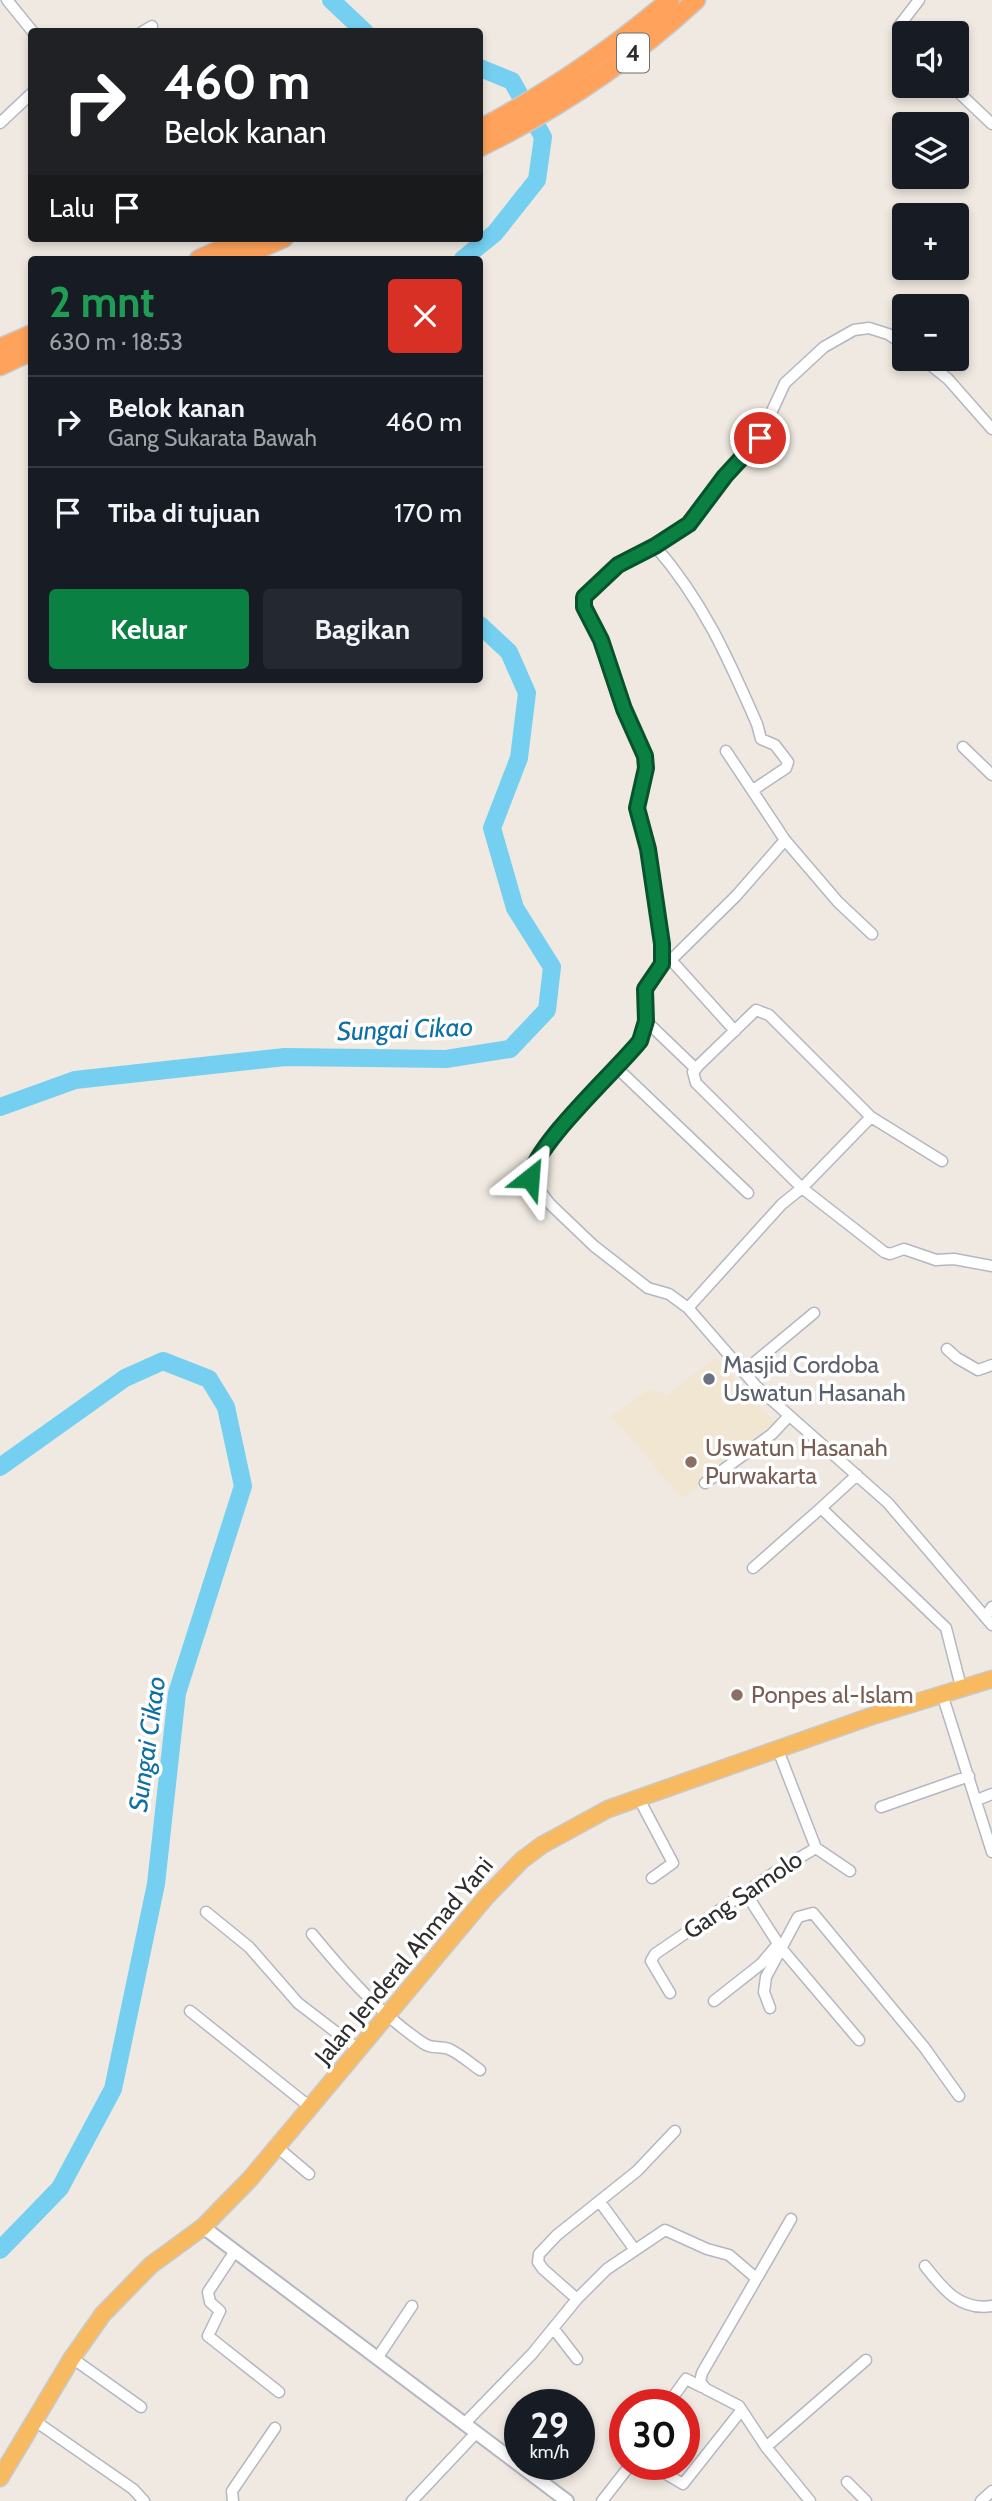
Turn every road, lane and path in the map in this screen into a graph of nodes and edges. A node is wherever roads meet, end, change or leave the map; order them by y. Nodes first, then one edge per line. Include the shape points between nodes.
1 (7, 0) edge
2 (670, 0) edge
3 (696, 0) edge
4 (919, 0) edge
5 (902, 21) edge
6 (30, 28) edge
7 (561, 92) junction
8 (28, 97) edge
9 (965, 98) edge
10 (0, 123) edge
11 (992, 124) edge
12 (506, 125) junction
13 (483, 129) edge
14 (483, 144) edge
15 (238, 242) edge
16 (275, 242) edge
17 (206, 256) edge
18 (243, 256) edge
19 (28, 336) edge
20 (892, 337) edge
21 (0, 348) edge
22 (28, 353) edge
23 (0, 366) edge
24 (938, 371) edge
25 (992, 429) edge
26 (655, 546) junction
27 (963, 747) dead end
28 (726, 751) dead end
29 (992, 775) edge
30 (754, 790) junction
31 (785, 840) junction
32 (872, 934) dead end
33 (666, 962) junction
34 (646, 1021) junction
35 (735, 1031) junction
36 (617, 1068) junction
37 (696, 1069) junction
38 (871, 1117) junction
39 (942, 1161) dead end
40 (802, 1188) junction
41 (748, 1193) dead end
42 (992, 1266) edge
43 (688, 1308) junction
44 (814, 1313) dead end
45 (947, 1349) dead end
46 (992, 1365) edge
47 (743, 1373) junction
48 (788, 1418) junction
49 (857, 1475) junction
50 (705, 1483) dead end
51 (821, 1508) junction
52 (753, 1568) dead end
53 (992, 1607) edge
54 (989, 1621) edge
55 (992, 1679) edge
56 (961, 1687) junction
57 (944, 1700) junction
58 (778, 1750) junction
59 (969, 1776) junction
60 (992, 1794) edge
61 (638, 1797) junction
62 (977, 1800) junction
63 (881, 1807) dead end
64 (816, 1847) junction
65 (992, 1852) edge
66 (850, 1871) dead end
67 (652, 1878) dead end
68 (745, 1892) junction
69 (206, 1912) dead end
70 (312, 1934) dead end
71 (780, 1946) junction
72 (670, 1993) dead end
73 (713, 2001) dead end
74 (771, 2008) dead end
75 (190, 2011) dead end
76 (386, 2015) junction
77 (859, 2040) dead end
78 (358, 2049) junction
79 (480, 2070) dead end
80 (959, 2096) dead end
81 (310, 2107) junction
82 (675, 2131) dead end
83 (277, 2147) junction
84 (309, 2174) dead end
85 (600, 2202) junction
86 (791, 2219) dead end
87 (203, 2227) junction
88 (635, 2250) junction
89 (235, 2251) junction
90 (925, 2266) dead end
91 (756, 2278) junction
92 (577, 2299) junction
93 (412, 2306) dead end
94 (992, 2306) edge
95 (553, 2328) junction
96 (378, 2357) junction
97 (72, 2358) junction
98 (577, 2358) dead end
99 (866, 2360) dead end
100 (702, 2387) junction
101 (679, 2389) edge
102 (279, 2392) dead end
103 (141, 2407) dead end
104 (740, 2412) junction
105 (35, 2421) junction
106 (464, 2424) junction
107 (275, 2428) dead end
108 (476, 2433) junction
109 (766, 2446) junction
110 (700, 2463) edge
111 (0, 2478) edge
112 (618, 2480) edge
113 (847, 2482) dead end
114 (992, 2491) edge
115 (144, 2501) edge
116 (233, 2501) edge
117 (412, 2501) edge
118 (567, 2501) edge
119 (602, 2501) edge
120 (810, 2501) edge
121 (866, 2501) edge
122 (981, 2501) edge

1 - 6 street
2 - 7 highway, 4
3 - 7 highway, 4 via 641,47
4 - 5 street
7 - 12 highway, 4
8 - 10 street
9 - 11 street
12 - 13 highway, 4
12 - 14 highway, 4
15 - 17 highway
16 - 18 highway
19 - 21 highway
20 - 26 street via 869,328 853,330 824,346 785,383 760,438 693,520
22 - 23 highway
24 - 25 street
26 - 30 street via 686,582 714,631 761,739 775,745 788,762
26 - 33 street via 618,565 586,594 583,603 645,756 637,808
27 - 29 street
28 - 30 street
30 - 31 street
31 - 32 street
31 - 33 street via 717,916
33 - 34 street via 645,989
33 - 35 street
34 - 36 street via 640,1041
34 - 37 street
35 - 37 street
35 - 38 street via 756,1010 763,1011
36 - 41 street
36 - 43 street via 554,1138 530,1178 594,1245 648,1288 669,1293
37 - 40 street via 696,1083
38 - 39 street
38 - 40 street
40 - 42 street via 884,1252 908,1249 936,1260
40 - 43 street
43 - 47 street
44 - 47 street
45 - 46 street via 978,1370
47 - 48 street
48 - 49 street
48 - 50 street
49 - 51 street
49 - 54 street via 897,1513
51 - 52 street
51 - 56 street via 946,1628
53 - 54 street
55 - 56 highway, Jalan Jenderal Ahmad Yani
56 - 57 highway, Jalan Jenderal Ahmad Yani
57 - 58 highway, Jalan Jenderal Ahmad Yani via 869,1717
57 - 59 street
58 - 61 highway, Jalan Jenderal Ahmad Yani
58 - 64 street, Gang Samolo
59 - 62 street
59 - 63 street
60 - 62 street
61 - 67 street via 674,1863
61 - 76 highway, Jalan Jenderal Ahmad Yani via 566,1829 522,1860
62 - 65 street
64 - 66 street
64 - 68 street, Gang Samolo
68 - 71 street
68 - 72 street, Gang Samolo via 652,1957
69 - 78 street via 249,1947 298,2003
70 - 76 street
71 - 73 street
71 - 74 street via 764,1986
71 - 77 street
71 - 80 street via 798,1917 813,1913
75 - 81 street
76 - 78 highway, Jalan Jenderal Ahmad Yani
76 - 79 street via 432,2049 448,2049
78 - 81 highway, Jalan Jenderal Ahmad Yani
81 - 83 highway, Jalan Jenderal Ahmad Yani
82 - 85 street via 659,2151
83 - 84 street
83 - 87 highway, Jalan Jenderal Ahmad Yani
85 - 88 street
85 - 92 street via 539,2254 543,2269
86 - 91 street
87 - 89 street
87 - 97 highway, Jalan Jenderal Ahmad Yani via 151,2265 117,2298
88 - 91 street via 665,2230 729,2255
88 - 92 street via 607,2269
89 - 96 street
89 - 102 street via 208,2292 220,2311 208,2336
90 - 94 street via 942,2288 962,2303 975,2308
91 - 100 street via 702,2373
92 - 95 street
93 - 96 street
95 - 98 street
95 - 106 street
96 - 106 street
97 - 103 street
97 - 105 highway, Jalan Jenderal Ahmad Yani
99 - 109 street
100 - 101 street via 686,2379
100 - 104 street via 734,2402
104 - 109 street
104 - 110 street
105 - 111 highway, Jalan Jenderal Ahmad Yani
105 - 115 street
106 - 108 street
107 - 116 street via 232,2491
108 - 117 street
108 - 118 street
109 - 120 street
112 - 119 street
113 - 121 street
114 - 122 street

